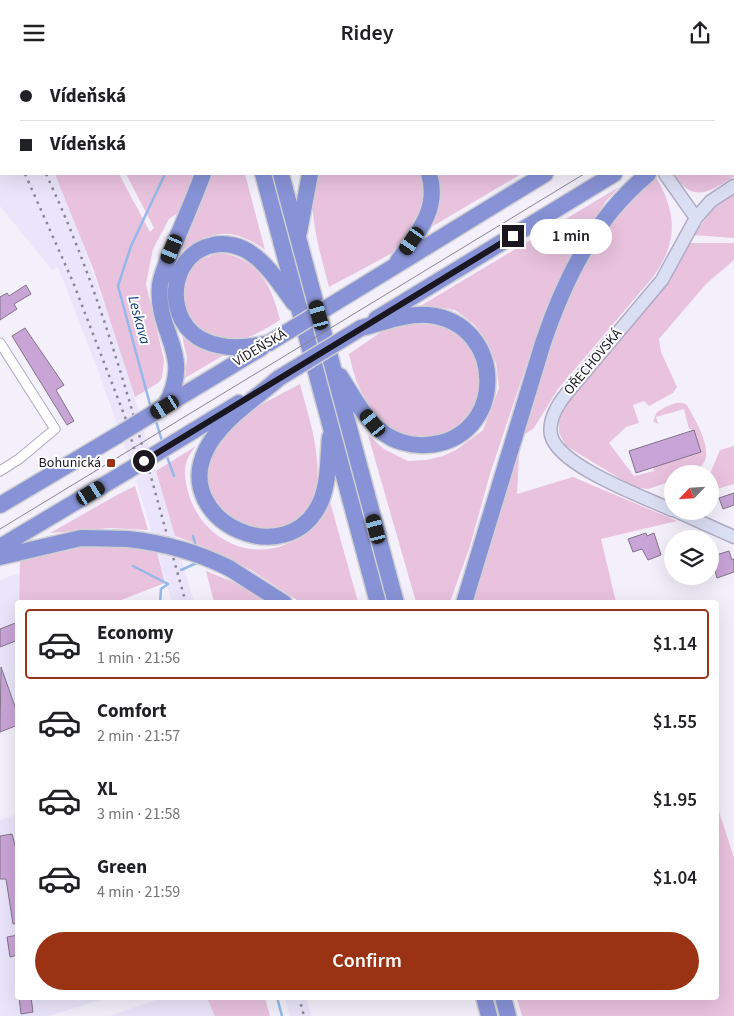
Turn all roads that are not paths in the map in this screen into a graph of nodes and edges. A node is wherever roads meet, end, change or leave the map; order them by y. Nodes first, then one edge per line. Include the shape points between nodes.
1 (203, 175) edge
2 (263, 175) edge
3 (281, 175) edge
4 (310, 175) edge
5 (429, 175) edge
6 (543, 175) edge
7 (612, 175) edge
8 (666, 175) edge
9 (645, 176) edge
10 (734, 186) edge
11 (696, 217) junction
12 (298, 237) junction
13 (394, 267) junction
14 (299, 309) junction
15 (361, 328) junction
16 (0, 343) edge
17 (269, 343) junction
18 (332, 363) junction
19 (279, 378) junction
20 (165, 407) junction
21 (331, 427) junction
22 (0, 471) edge
23 (0, 505) edge
24 (664, 505) edge
25 (696, 520) edge
26 (734, 537) edge
27 (0, 547) edge
28 (0, 557) edge
29 (279, 600) edge
30 (377, 600) edge
31 (395, 600) edge
32 (465, 600) edge
33 (485, 1000) edge
34 (504, 1000) edge
35 (489, 1016) edge
36 (508, 1016) edge

1 - 20 highway via 160,285 161,307 178,364 173,390
2 - 14 highway
3 - 12 highway
4 - 12 highway
5 - 13 highway via 430,211
6 - 13 highway, VÍDEŇSKÁ
7 - 15 highway
8 - 11 street
9 - 32 highway via 620,200 591,237 558,300
10 - 11 street, OŘECHOVSKÁ via 711,201
11 - 24 street, OŘECHOVSKÁ via 667,272 563,398 554,412 551,427 556,445 571,460
12 - 18 highway
13 - 17 highway, VÍDEŇSKÁ, bridge
14 - 17 highway via 259,259 239,247 215,244 200,249 188,259 179,272 175,295 181,318 191,331 204,341 226,347
14 - 21 highway
15 - 18 highway via 421,315 440,317 462,328 482,353 488,378 486,397 473,423 459,435 441,443 422,446 397,440 373,423
15 - 19 highway, bridge
16 - 22 street via 55,429 20,459
17 - 20 highway, VÍDEŇSKÁ
18 - 31 highway
19 - 21 highway via 222,429 203,456 200,471 202,488 209,506 222,521 242,533 262,537 285,533 306,520 323,495
19 - 27 highway, bridge
20 - 23 highway, VÍDEŇSKÁ, bridge
21 - 30 highway
25 - 26 street
28 - 29 highway, bridge via 80,538 158,543 187,550 229,568
33 - 35 highway
34 - 36 highway

